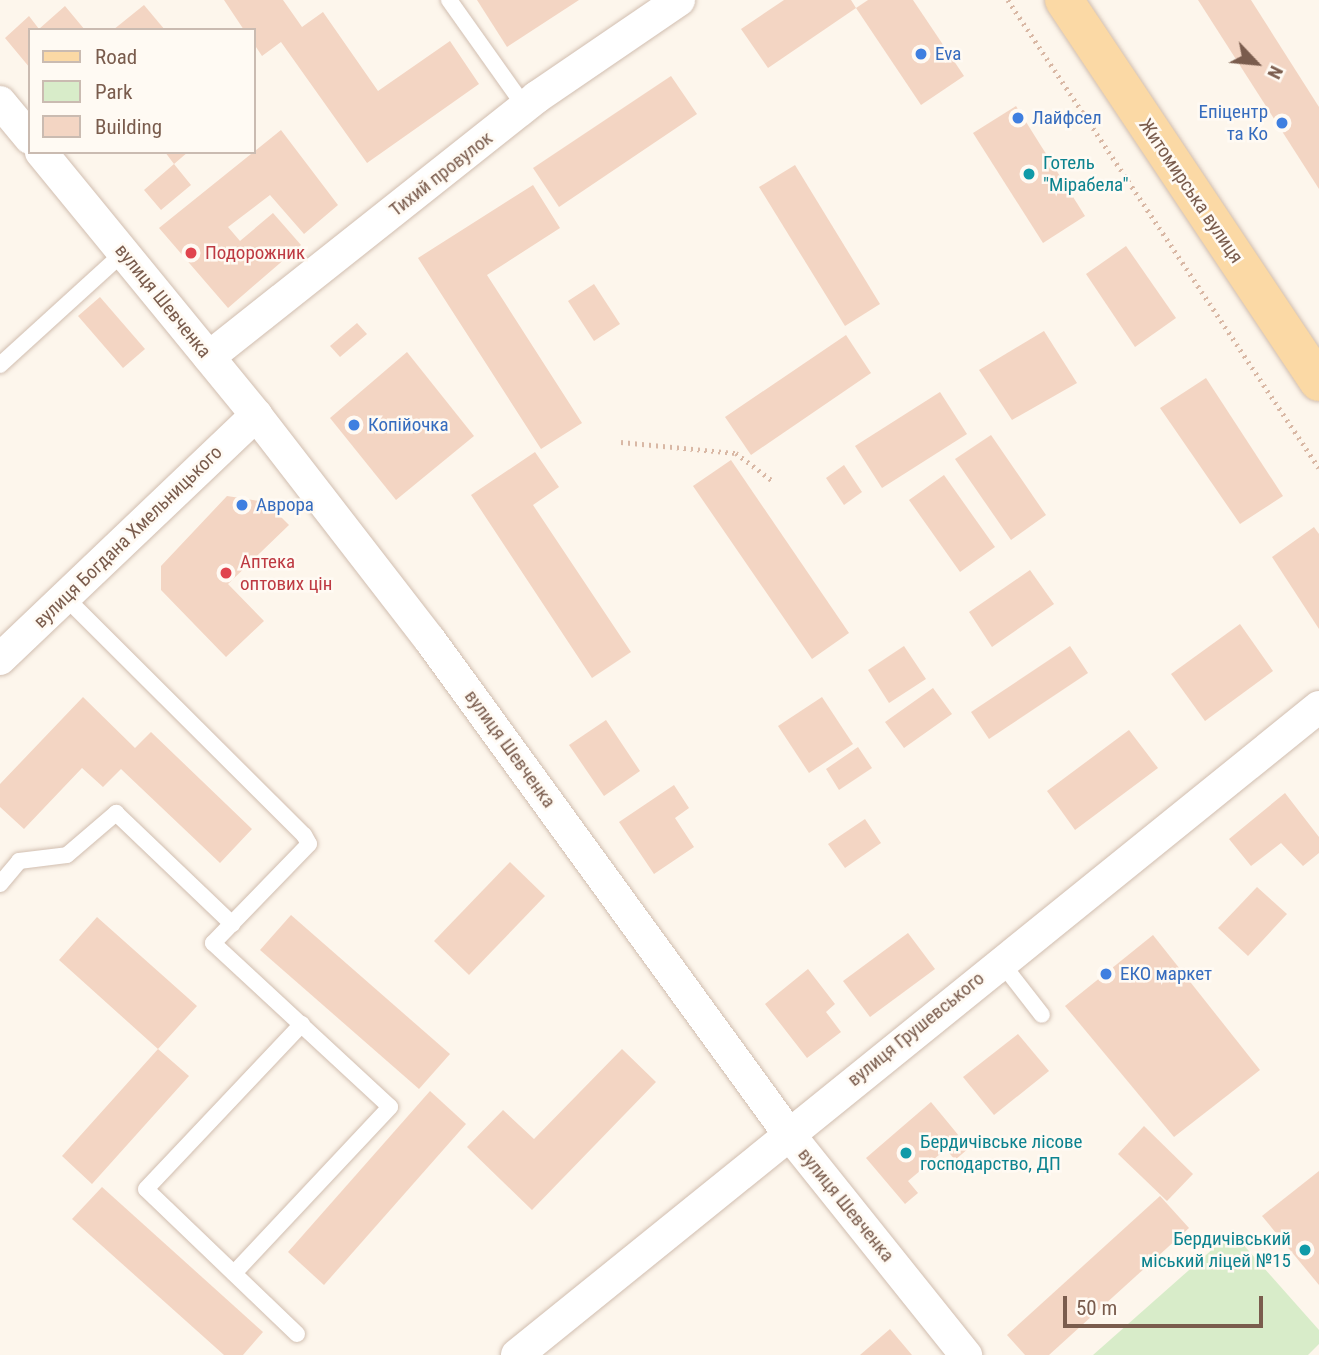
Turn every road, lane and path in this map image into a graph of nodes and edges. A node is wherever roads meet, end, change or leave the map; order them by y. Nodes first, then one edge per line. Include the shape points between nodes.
1 (449, 0) edge
2 (679, 0) edge
3 (1007, 0) edge
4 (1064, 0) edge
5 (0, 102) edge
6 (525, 107) junction
7 (28, 136) edge
8 (43, 154) edge
9 (124, 253) junction
10 (209, 357) junction
11 (1313, 359) edge
12 (0, 365) edge
13 (256, 415) junction
14 (621, 442) dead end
15 (1319, 468) edge
16 (774, 482) dead end
17 (65, 597) junction
18 (0, 659) edge
19 (1319, 707) edge
20 (0, 884) edge
21 (232, 924) junction
22 (1000, 961) junction
23 (1042, 1015) dead end
24 (302, 1024) junction
25 (788, 1133) junction
26 (234, 1273) junction
27 (297, 1334) dead end
28 (517, 1355) edge
29 (966, 1355) edge

1 - 6 lane
2 - 6 street, Тихий провулок
3 - 15 path
4 - 11 main road, Житомирська вулиця
5 - 7 street
6 - 10 street, Тихий провулок
8 - 9 street, вулиця Шевченка
9 - 10 street, вулиця Шевченка
9 - 12 lane
10 - 13 street, вулиця Шевченка
13 - 17 street, вулиця Богдана Хмельницького
13 - 25 street, вулиця Шевченка via 430,640
14 - 16 path via 736,453
17 - 18 street, вулиця Богдана Хмельницького
17 - 21 lane via 309,844
19 - 22 street, вулиця Грушевського
20 - 21 lane via 19,861 67,855 116,813
21 - 24 lane via 213,943
22 - 23 lane
22 - 25 street, вулиця Грушевського
24 - 26 lane via 146,1189
24 - 26 lane via 390,1107
25 - 28 street, вулиця Грушевського
25 - 29 street, вулиця Шевченка
26 - 27 lane

